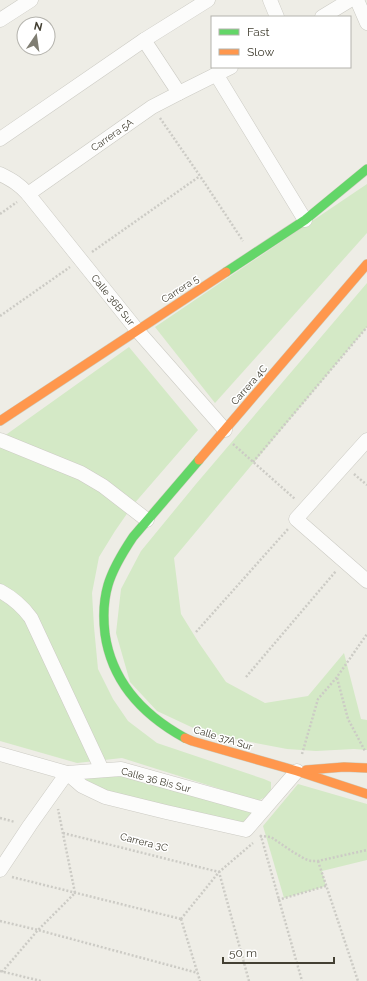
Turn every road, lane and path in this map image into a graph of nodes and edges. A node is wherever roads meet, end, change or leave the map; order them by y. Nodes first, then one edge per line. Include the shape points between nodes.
1 (31, 0) edge
2 (208, 0) edge
3 (270, 0) edge
4 (350, 0) edge
5 (357, 0) edge
6 (277, 16) edge
7 (324, 16) edge
8 (0, 20) edge
9 (367, 23) edge
10 (144, 40) junction
11 (229, 68) edge
12 (216, 74) junction
13 (179, 92) junction
14 (152, 107) junction
15 (0, 139) edge
16 (367, 170) edge
17 (0, 174) edge
18 (200, 176) junction
19 (28, 194) junction
20 (0, 214) edge
21 (305, 220) junction
22 (252, 255) junction
23 (81, 260) junction
24 (367, 264) edge
25 (0, 316) edge
26 (367, 327) edge
27 (137, 330) junction
28 (0, 421) edge
29 (227, 435) junction
30 (0, 440) edge
31 (367, 440) edge
32 (253, 462) junction
33 (306, 508) junction
34 (296, 519) junction
35 (147, 520) junction
36 (344, 561) junction
37 (367, 582) edge
38 (0, 592) edge
39 (196, 632) dead end
40 (367, 634) edge
41 (246, 677) dead end
42 (337, 678) junction
43 (0, 754) edge
44 (367, 756) edge
45 (299, 765) junction
46 (367, 768) edge
47 (102, 770) junction
48 (67, 773) junction
49 (54, 791) junction
50 (367, 794) edge
51 (264, 809) junction
52 (246, 830) junction
53 (63, 833) junction
54 (261, 836) junction
55 (367, 850) edge
56 (318, 861) junction
57 (219, 872) junction
58 (4, 873) edge
59 (326, 886) junction
60 (75, 892) junction
61 (278, 900) junction
62 (181, 919) junction
63 (0, 921) edge
64 (38, 930) junction
65 (1, 972) edge
66 (198, 973) junction
67 (41, 981) edge
68 (200, 981) edge
69 (249, 981) edge
70 (302, 981) edge
71 (358, 981) edge

1 - 8 street
2 - 10 street
3 - 6 street
4 - 7 street
5 - 9 street
10 - 13 street
10 - 15 street
11 - 12 street, Carrera 5A
12 - 13 street, Carrera 5A
12 - 21 street
13 - 14 street, Carrera 5A
14 - 18 path
14 - 19 street, Carrera 5A
16 - 21 main road, Carrera 5
17 - 19 street, Calle 36B Sur via 12,179
18 - 22 path
18 - 23 path
19 - 20 path
19 - 23 street, Calle 36B Sur
21 - 22 main road, Carrera 5
22 - 27 main road, Carrera 5
23 - 25 path
23 - 27 street, Calle 36B Sur
24 - 29 main road, Carrera 4C
26 - 32 path
27 - 28 main road, Carrera 5
27 - 29 street, Calle 36B Sur
29 - 32 path
29 - 35 main road, Carrera 4C
30 - 35 street via 81,473 103,486
31 - 33 street
32 - 33 path
33 - 34 street
34 - 36 street
34 - 39 path
35 - 45 main road, Calle 37A Sur via 133,537 112,572 106,592 103,612 105,636 110,659 118,678 144,710 183,737 204,745
36 - 37 street
36 - 41 path
38 - 47 street via 16,601 32,618
40 - 42 path
42 - 44 path via 348,719
42 - 45 path via 318,699
43 - 48 street, Calle 36 Bis Sur
45 - 46 main road
45 - 50 main road, Calle 37A Sur
45 - 51 street
47 - 48 street, Calle 36 Bis Sur
47 - 51 street, Calle 36 Bis Sur via 121,769
48 - 49 street
48 - 52 street via 82,786 105,797
49 - 53 path
49 - 58 street via 30,825
51 - 52 street
52 - 54 path
53 - 57 path, Carrera 3C
53 - 60 path
54 - 56 path via 271,837 305,859
54 - 57 path
54 - 61 path
55 - 56 path
56 - 59 path
57 - 62 path
57 - 69 path
58 - 60 path
59 - 61 path
59 - 71 path
60 - 62 path
60 - 64 path
61 - 70 path
62 - 66 path
63 - 64 path
64 - 65 path
64 - 66 path
65 - 67 path
66 - 68 path

